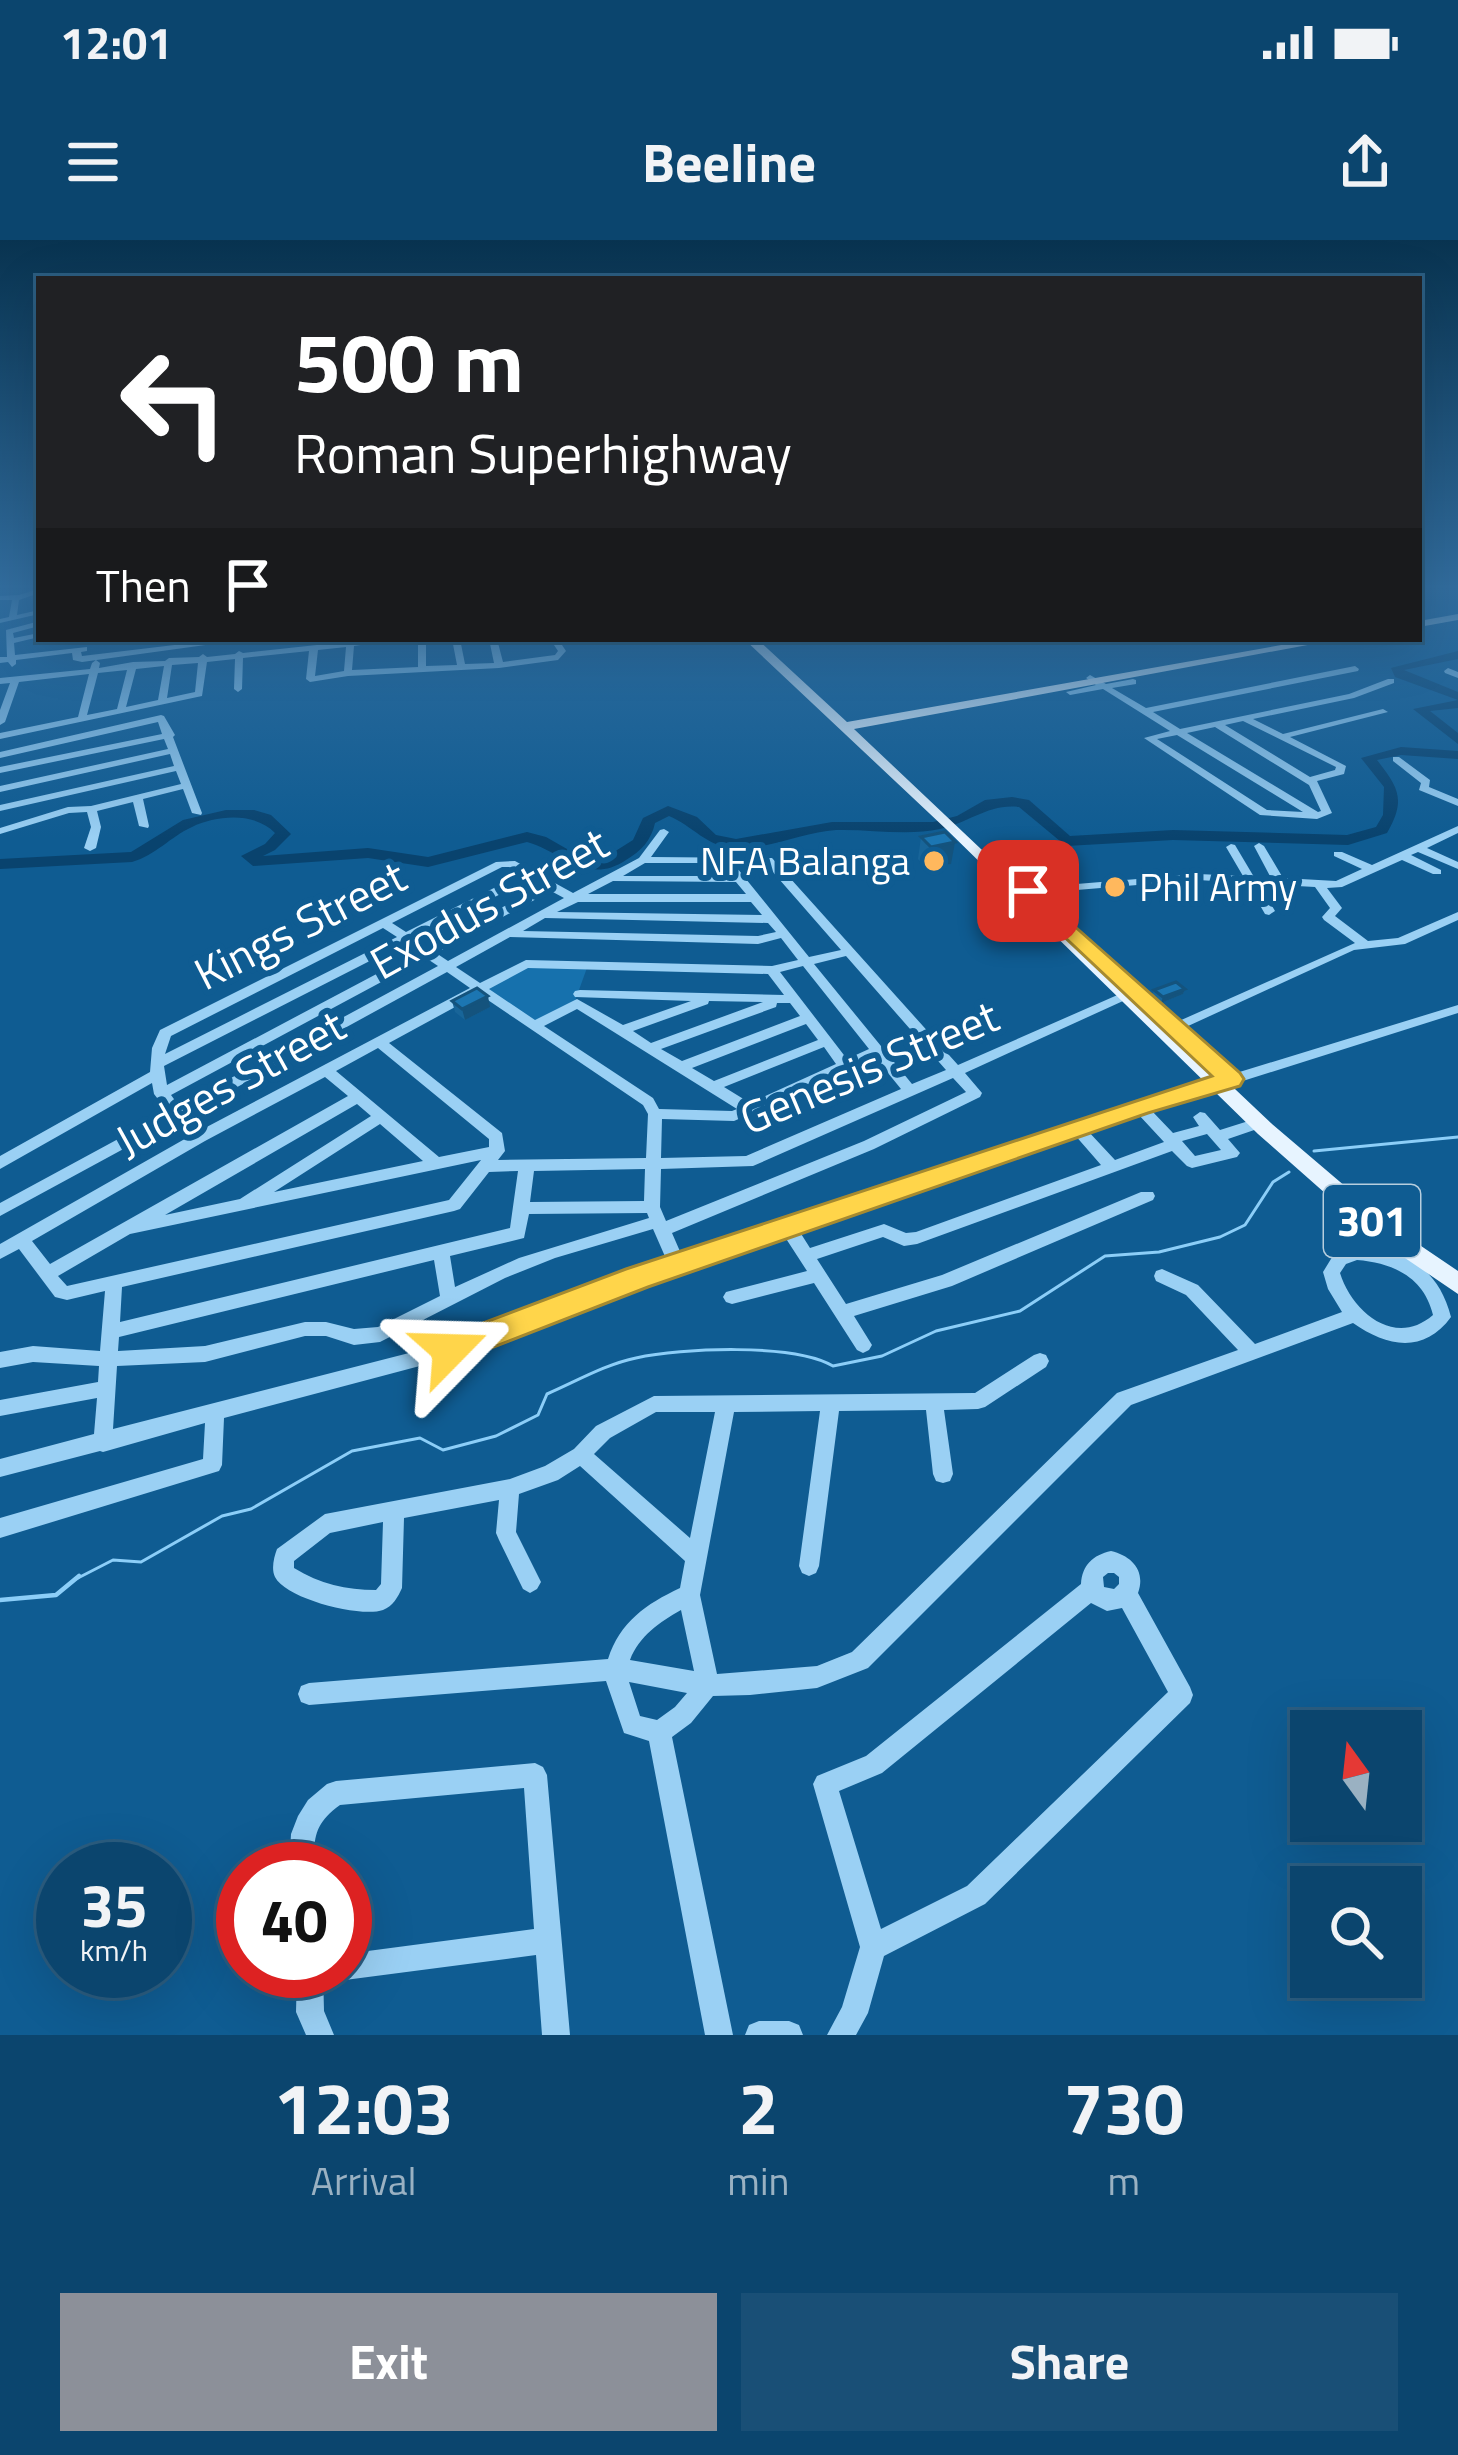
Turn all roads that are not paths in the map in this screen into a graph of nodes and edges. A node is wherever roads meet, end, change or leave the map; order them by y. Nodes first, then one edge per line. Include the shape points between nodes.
1 (94, 669) edge
2 (87, 670) edge
3 (132, 670) edge
4 (168, 670) edge
5 (202, 670) edge
6 (239, 670) edge
7 (311, 670) edge
8 (348, 670) edge
9 (380, 670) edge
10 (783, 670) edge
11 (790, 670) edge
12 (1159, 670) edge
13 (1167, 670) edge
14 (1350, 670) edge
15 (348, 673) junction
16 (16, 678) junction
17 (1310, 678) junction
18 (0, 681) edge
19 (1390, 681) dead end
20 (1133, 682) dead end
21 (1095, 683) junction
22 (238, 689) dead end
23 (1070, 692) dead end
24 (1351, 696) junction
25 (162, 701) junction
26 (121, 710) junction
27 (1146, 711) junction
28 (82, 718) junction
29 (1243, 718) junction
30 (0, 722) edge
31 (1215, 723) junction
32 (845, 725) junction
33 (1180, 730) junction
34 (25, 731) junction
35 (170, 735) junction
36 (0, 736) edge
37 (1280, 737) junction
38 (25, 748) junction
39 (175, 749) junction
40 (0, 755) edge
41 (1396, 759) dead end
42 (181, 767) junction
43 (0, 770) edge
44 (1309, 781) junction
45 (188, 784) junction
46 (0, 789) edge
47 (137, 797) junction
48 (1458, 803) edge
49 (0, 808) edge
50 (91, 809) junction
51 (197, 813) dead end
52 (1317, 816) junction
53 (946, 817) junction
54 (144, 826) dead end
55 (0, 830) edge
56 (664, 832) dead end
57 (1456, 832) edge
58 (1231, 847) dead end
59 (1258, 847) dead end
60 (89, 848) dead end
61 (1418, 848) junction
62 (1338, 854) dead end
63 (1403, 856) junction
64 (643, 860) junction
65 (724, 861) junction
66 (1458, 866) edge
67 (1373, 870) junction
68 (1438, 872) dead end
69 (529, 875) junction
70 (612, 879) junction
71 (740, 879) junction
72 (1249, 879) junction
73 (1279, 881) junction
74 (1319, 885) junction
75 (550, 886) junction
76 (1028, 891) junction
77 (576, 898) junction
78 (755, 898) junction
79 (1269, 911) dead end
80 (545, 915) junction
81 (1458, 916) edge
82 (772, 919) junction
83 (384, 923) junction
84 (507, 934) junction
85 (784, 934) junction
86 (405, 938) junction
87 (1364, 944) junction
88 (851, 951) junction
89 (427, 953) junction
90 (808, 961) junction
91 (590, 964) junction
92 (447, 968) junction
93 (772, 970) junction
94 (480, 990) junction
95 (1127, 996) junction
96 (579, 998) junction
97 (710, 998) junction
98 (787, 1000) junction
99 (1458, 1009) edge
100 (808, 1018) junction
101 (534, 1025) junction
102 (1175, 1028) junction
103 (621, 1030) junction
104 (827, 1041) junction
105 (380, 1042) junction
106 (650, 1048) junction
107 (879, 1050) junction
108 (846, 1066) junction
109 (680, 1067) junction
110 (157, 1068) junction
111 (958, 1069) junction
112 (327, 1071) junction
113 (1225, 1081) junction
114 (712, 1087) junction
115 (910, 1091) junction
116 (161, 1094) junction
117 (358, 1096) junction
118 (1138, 1106) junction
119 (747, 1108) junction
120 (655, 1114) junction
121 (174, 1116) junction
122 (381, 1117) junction
123 (1258, 1123) junction
124 (1076, 1127) junction
125 (1210, 1127) junction
126 (200, 1137) junction
127 (1173, 1142) junction
128 (492, 1158) junction
129 (0, 1163) edge
130 (652, 1163) junction
131 (437, 1164) junction
132 (527, 1165) junction
133 (1111, 1166) junction
134 (1147, 1196) dead end
135 (236, 1208) junction
136 (525, 1208) junction
137 (0, 1210) edge
138 (657, 1219) junction
139 (787, 1226) junction
140 (126, 1229) junction
141 (22, 1240) junction
142 (0, 1252) edge
143 (441, 1254) junction
144 (806, 1256) junction
145 (676, 1264) junction
146 (1428, 1272) junction
147 (1458, 1272) edge
148 (47, 1274) junction
149 (818, 1275) junction
150 (1162, 1276) dead end
151 (1458, 1284) edge
152 (114, 1285) junction
153 (732, 1297) dead end
154 (449, 1299) junction
155 (842, 1312) junction
156 (1353, 1316) junction
157 (111, 1332) junction
158 (863, 1345) dead end
159 (1251, 1352) junction
160 (110, 1359) junction
161 (0, 1360) edge
162 (1040, 1361) dead end
163 (107, 1388) junction
164 (726, 1402) junction
165 (831, 1402) junction
166 (934, 1402) junction
167 (0, 1408) edge
168 (215, 1414) junction
169 (103, 1443) junction
170 (581, 1455) junction
171 (0, 1468) edge
172 (943, 1474) dead end
173 (510, 1488) junction
174 (394, 1511) junction
175 (0, 1528) edge
176 (696, 1557) junction
177 (809, 1566) dead end
178 (530, 1582) dead end
179 (689, 1595) junction
180 (616, 1670) junction
181 (708, 1685) junction
182 (309, 1694) dead end
183 (659, 1732) junction
184 (301, 1842) edge
185 (550, 1940) junction
186 (873, 1947) junction
187 (372, 1963) edge
188 (310, 1998) edge
189 (320, 2035) edge
190 (556, 2035) edge
191 (719, 2035) edge
192 (759, 2035) edge
193 (789, 2035) edge
194 (841, 2035) edge

1 - 28 street
2 - 16 street
3 - 26 street
4 - 25 street
5 - 25 street via 199,694
6 - 22 street
7 - 15 street via 310,679
8 - 15 street
9 - 15 street
10 - 32 main road, 301
11 - 32 main road, 301
12 - 21 main road
13 - 21 main road
14 - 17 street
16 - 18 street
16 - 30 street
17 - 24 street
17 - 27 street
19 - 24 street
20 - 21 street
21 - 23 street
21 - 27 street
21 - 32 main road
24 - 29 street
24 - 37 street via 1383,712
25 - 26 street
26 - 28 street
27 - 33 street
28 - 34 street
29 - 31 street
29 - 37 street
31 - 33 street
31 - 44 street
32 - 53 main road, 301
33 - 52 street
33 - 52 street via 1149,738 1264,813
34 - 36 street
34 - 38 street
35 - 38 street via 157,718
35 - 39 street
35 - 43 street
37 - 44 street via 1341,766
38 - 40 street
39 - 42 street
39 - 46 street
41 - 48 street via 1426,782 1423,788
42 - 45 street
42 - 49 street
44 - 52 street via 1327,813
45 - 47 street
45 - 51 street
47 - 50 street
47 - 54 street
50 - 55 street
50 - 60 street
53 - 76 main road, 301
53 - 95 main road, 301
56 - 64 street
57 - 61 street
58 - 72 street
59 - 73 street
61 - 63 street
61 - 66 street
62 - 67 street
63 - 67 street
63 - 68 street
64 - 65 street, Exodus Street
64 - 70 street, Exodus Street
65 - 71 street
65 - 88 street, Exodus Street via 774,862
67 - 74 street
69 - 75 street, Kings Street
69 - 83 street, Kings Street via 500,864
69 - 86 street
70 - 71 street
70 - 77 street, Exodus Street
71 - 78 street
72 - 73 street
72 - 76 street
72 - 79 street
73 - 74 street
74 - 87 street via 1336,908 1328,917
75 - 77 street, Kings Street
75 - 89 street
76 - 102 main road, 301
77 - 78 street
77 - 80 street, Exodus Street
78 - 82 street
80 - 82 street
80 - 84 street, Exodus Street
81 - 87 street via 1407,939
82 - 85 street
83 - 86 street
83 - 110 street, Kings Street via 172,1029 161,1040
84 - 85 street
84 - 92 street, Exodus Street
85 - 90 street
86 - 89 street
86 - 110 street
87 - 102 street
88 - 90 street, Judges Street
88 - 111 street, Exodus Street
89 - 92 street
89 - 116 street
90 - 93 street, Judges Street
90 - 107 street
91 - 93 street, Judges Street
91 - 94 street, Judges Street via 526,964
91 - 96 street
92 - 94 street
92 - 121 street, Exodus Street
93 - 98 street
94 - 101 street
94 - 105 street, Judges Street
95 - 111 street, Genesis Street
95 - 113 main road, 301
96 - 97 street
96 - 101 street
96 - 103 street
97 - 98 street
97 - 103 street
98 - 100 street
98 - 106 street
99 - 113 street
100 - 104 street
100 - 109 street
101 - 120 street
102 - 113 main road, 301
103 - 106 street
104 - 108 street
104 - 114 street
105 - 112 street, Judges Street
105 - 128 street via 490,1128 497,1137
106 - 109 street
107 - 108 street
107 - 115 street
108 - 119 street
109 - 114 street
110 - 116 street
110 - 129 street
111 - 115 street, Genesis Street
111 - 138 street via 972,1096 869,1145
112 - 117 street
112 - 126 street, Judges Street
113 - 118 street
113 - 123 main road, 301
113 - 147 main road, 301
114 - 119 street
115 - 130 street, Genesis Street via 748,1162
116 - 121 street
117 - 122 street
117 - 140 street
118 - 124 street
118 - 127 street
119 - 120 street via 734,1116
120 - 130 street
121 - 126 street
121 - 137 street, Exodus Street
122 - 131 street
122 - 135 street
123 - 125 street
123 - 146 main road, 301
124 - 133 street
124 - 139 street
125 - 127 street
125 - 127 street via 1234,1152 1192,1162
126 - 141 street, Judges Street
127 - 133 street
128 - 131 street, Genesis Street
128 - 132 street, Genesis Street
128 - 152 street via 454,1205
130 - 132 street, Genesis Street
130 - 138 street
131 - 135 street, Genesis Street
132 - 136 street
133 - 144 street via 917,1238 884,1230
134 - 155 street via 946,1281
135 - 140 street, Genesis Street
136 - 138 street
136 - 143 street via 518,1233
138 - 145 street
138 - 154 street via 530,1260
139 - 144 street
139 - 145 street
140 - 148 street
141 - 142 street, Judges Street
141 - 148 street
143 - 154 street
143 - 157 street
144 - 149 street
145 - 168 street via 450,1350
146 - 151 main road, 301
146 - 156 street via 1442,1317 1431,1332 1408,1337
146 - 156 street via 1379,1254 1340,1259 1331,1272 1334,1294
148 - 152 street via 61,1292
149 - 153 street
149 - 155 street
150 - 159 street via 1192,1290
152 - 157 street
154 - 160 street via 380,1334 305,1329 205,1354
155 - 158 street
156 - 159 street
157 - 160 street
159 - 181 street via 1124,1400 860,1660 817,1677
160 - 161 street
160 - 163 street
162 - 166 street via 978,1401
163 - 167 street
163 - 169 street
164 - 165 street
164 - 170 street via 654,1404 603,1432
164 - 176 street
165 - 166 street
165 - 177 street
166 - 172 street
168 - 169 street
168 - 175 street via 212,1465
169 - 171 street
170 - 173 street
170 - 176 street
173 - 174 street
173 - 178 street via 506,1533
174 - 174 street via 325,1523 284,1556 284,1573 309,1591 381,1600 391,1588
176 - 179 street
179 - 180 street via 641,1624
179 - 181 street
180 - 181 street
180 - 182 street
180 - 183 street via 632,1725
181 - 183 street
183 - 191 street
184 - 185 street via 314,1808 336,1793 535,1775
185 - 187 street
185 - 190 street
186 - 186 street via 825,1784 874,1766 1094,1588 1104,1598 1128,1597 1182,1695 976,1895
186 - 194 street
188 - 189 street
192 - 193 street

